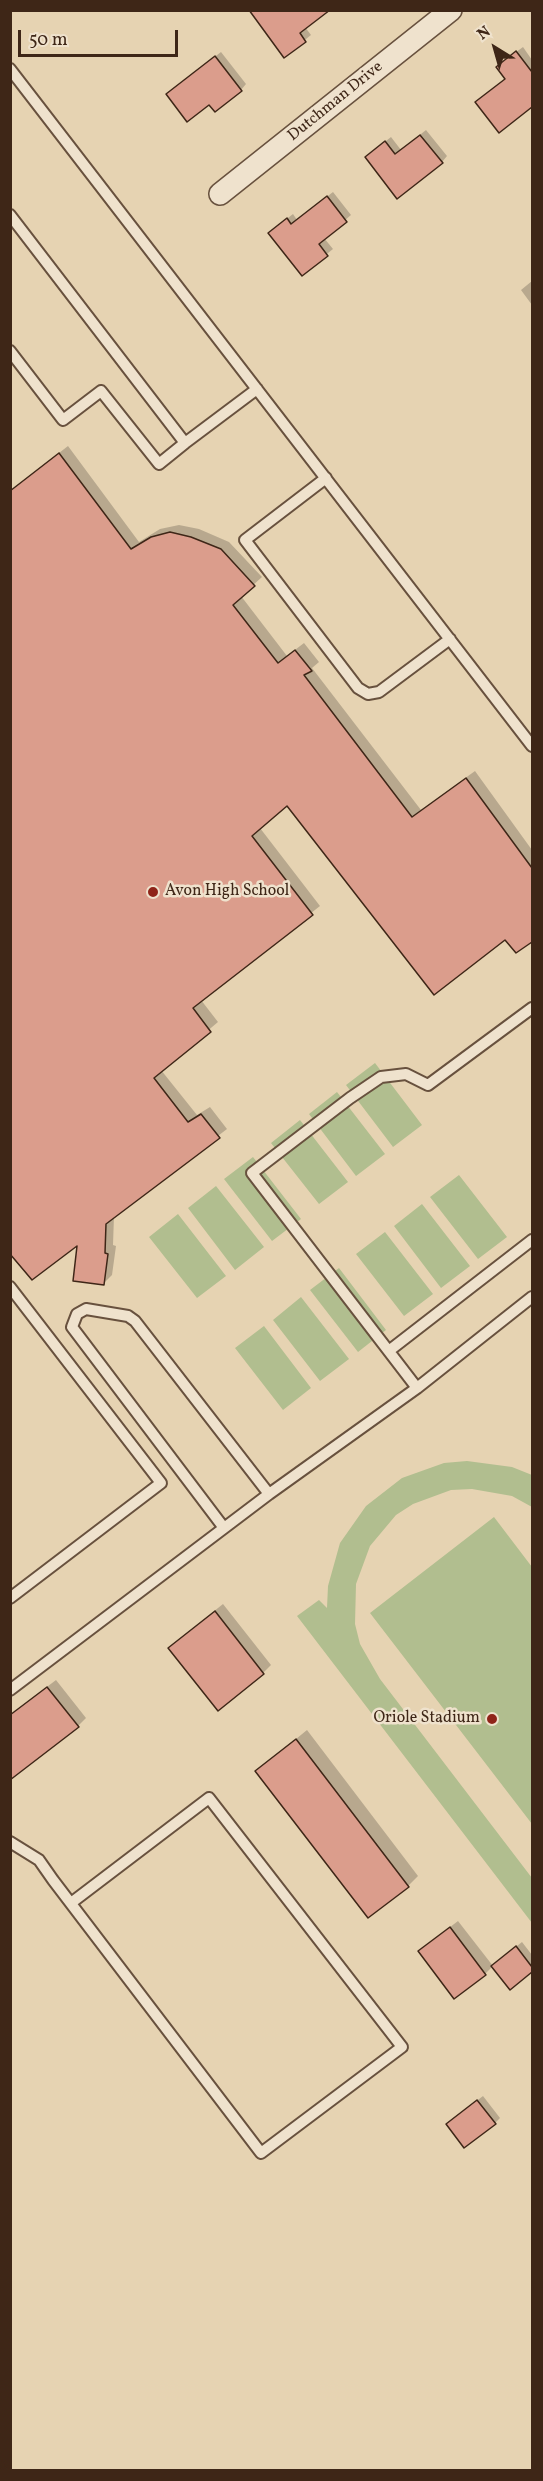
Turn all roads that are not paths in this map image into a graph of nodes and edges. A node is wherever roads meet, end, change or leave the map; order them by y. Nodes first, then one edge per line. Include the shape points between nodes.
1 (451, 10) edge
2 (10, 69) edge
3 (220, 194) dead end
4 (10, 216) edge
5 (10, 351) edge
6 (257, 389) junction
7 (185, 443) junction
8 (326, 477) junction
9 (450, 639) junction
10 (532, 746) edge
11 (532, 1008) edge
12 (532, 1240) edge
13 (10, 1287) edge
14 (532, 1297) edge
15 (390, 1350) junction
16 (417, 1388) junction
17 (268, 1494) junction
18 (224, 1528) junction
19 (10, 1598) edge
20 (10, 1690) edge
21 (10, 1842) edge
22 (71, 1903) junction

1 - 3 street, Dutchman Drive
2 - 6 lane
4 - 7 lane
5 - 7 lane via 63,420 101,390 159,464
6 - 7 lane
6 - 8 lane
8 - 9 lane
8 - 9 lane via 244,540 358,688 368,694 379,692
9 - 10 lane
11 - 15 lane via 428,1085 406,1074 381,1077 252,1173
12 - 15 lane
13 - 19 lane via 160,1483
14 - 16 lane
15 - 16 lane
16 - 17 lane
17 - 18 lane
17 - 18 lane via 135,1321 128,1316 86,1309 77,1314 72,1327
18 - 20 lane
21 - 22 lane via 39,1860
22 - 22 lane via 261,2153 402,2047 209,1798

